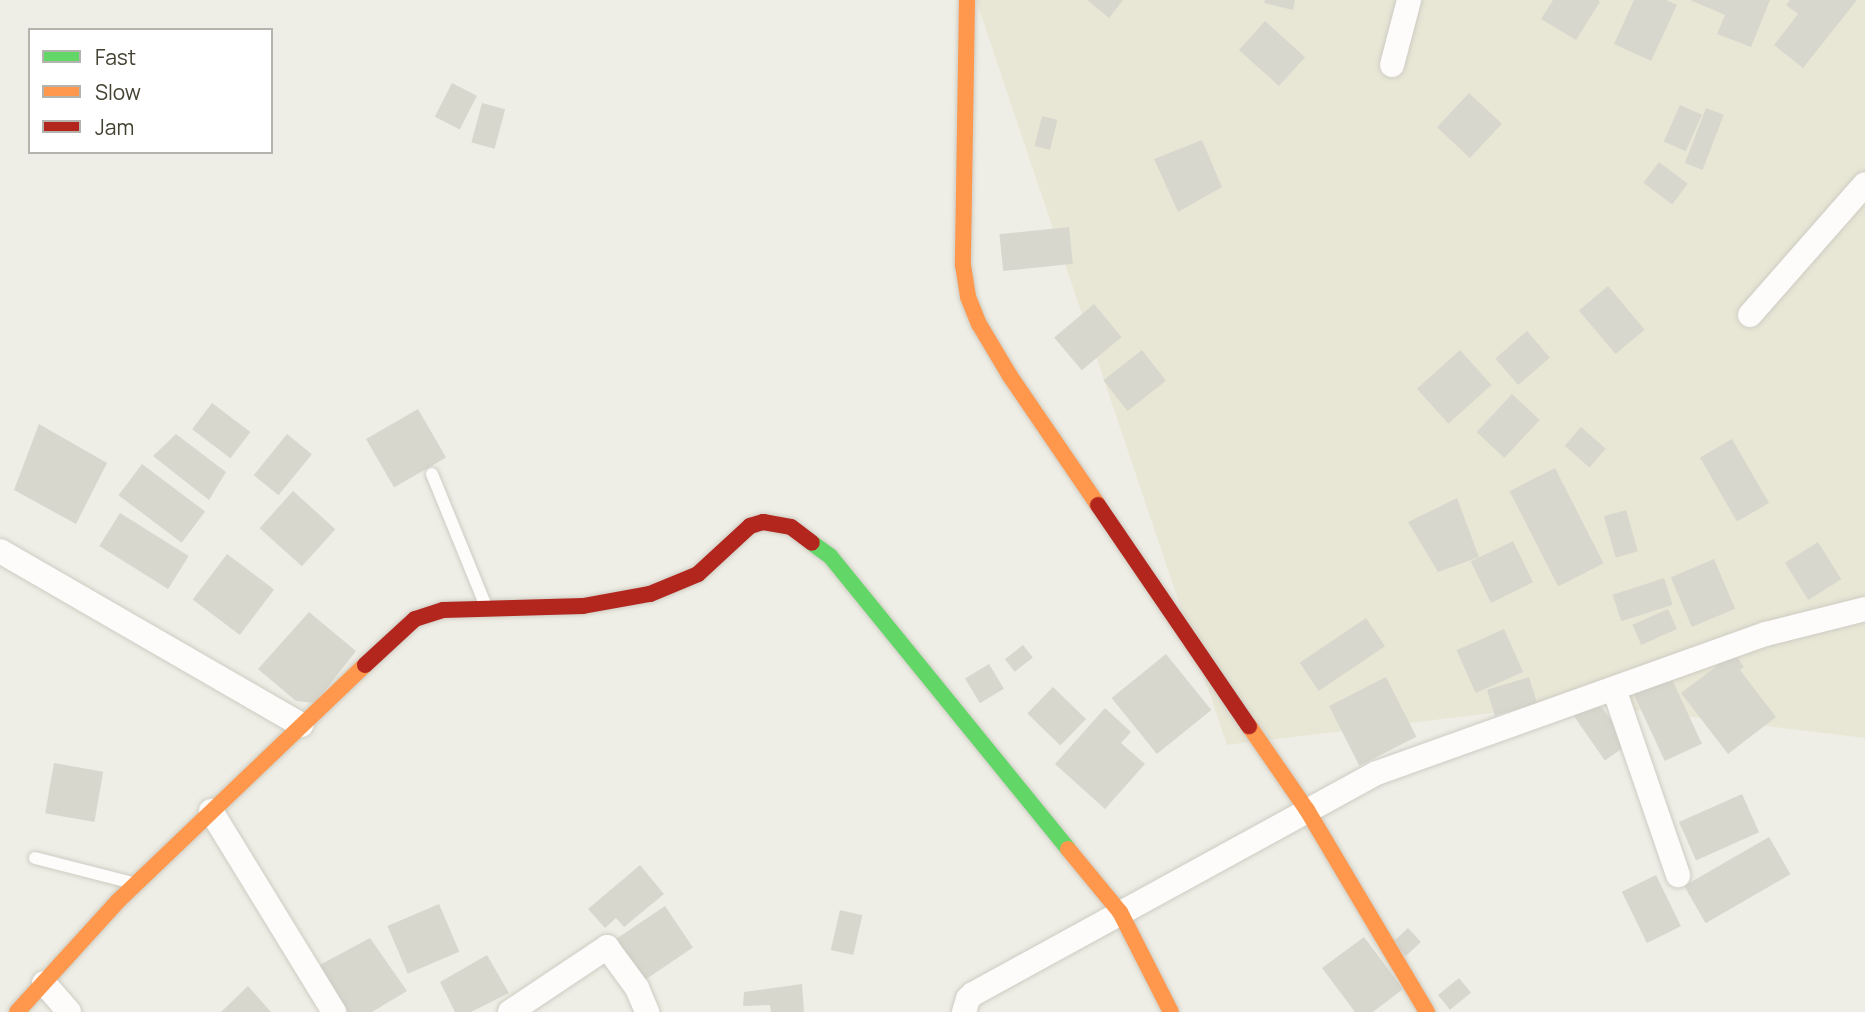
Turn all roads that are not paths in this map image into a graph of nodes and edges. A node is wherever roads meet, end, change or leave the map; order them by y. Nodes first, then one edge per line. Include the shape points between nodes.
1 (967, 0) edge
2 (1409, 0) edge
3 (1392, 65) dead end
4 (1865, 184) edge
5 (1750, 315) dead end
6 (432, 474) dead end
7 (0, 551) edge
8 (487, 609) junction
9 (1865, 609) edge
10 (1614, 689) junction
11 (300, 725) junction
12 (1307, 810) junction
13 (211, 811) junction
14 (35, 859) dead end
15 (1678, 875) dead end
16 (136, 884) junction
17 (1120, 912) junction
18 (44, 983) junction
19 (17, 1012) edge
20 (69, 1012) edge
21 (334, 1012) edge
22 (510, 1012) edge
23 (647, 1012) edge
24 (964, 1012) edge
25 (1171, 1012) edge
26 (1427, 1012) edge

1 - 12 street via 963,265 968,297 979,324
2 - 3 street
4 - 5 street
6 - 8 lane
7 - 11 street
8 - 11 street via 443,610 415,619
8 - 17 street via 583,606 650,594 698,574 750,526 791,527 830,556
9 - 10 street via 1766,634
10 - 12 street via 1377,773
10 - 15 street
11 - 13 street
12 - 17 street
12 - 26 street
13 - 16 street
13 - 21 street
14 - 16 lane
16 - 18 street
17 - 24 street via 973,994
17 - 25 street
18 - 19 street
18 - 20 street
22 - 23 street via 607,947 637,988

